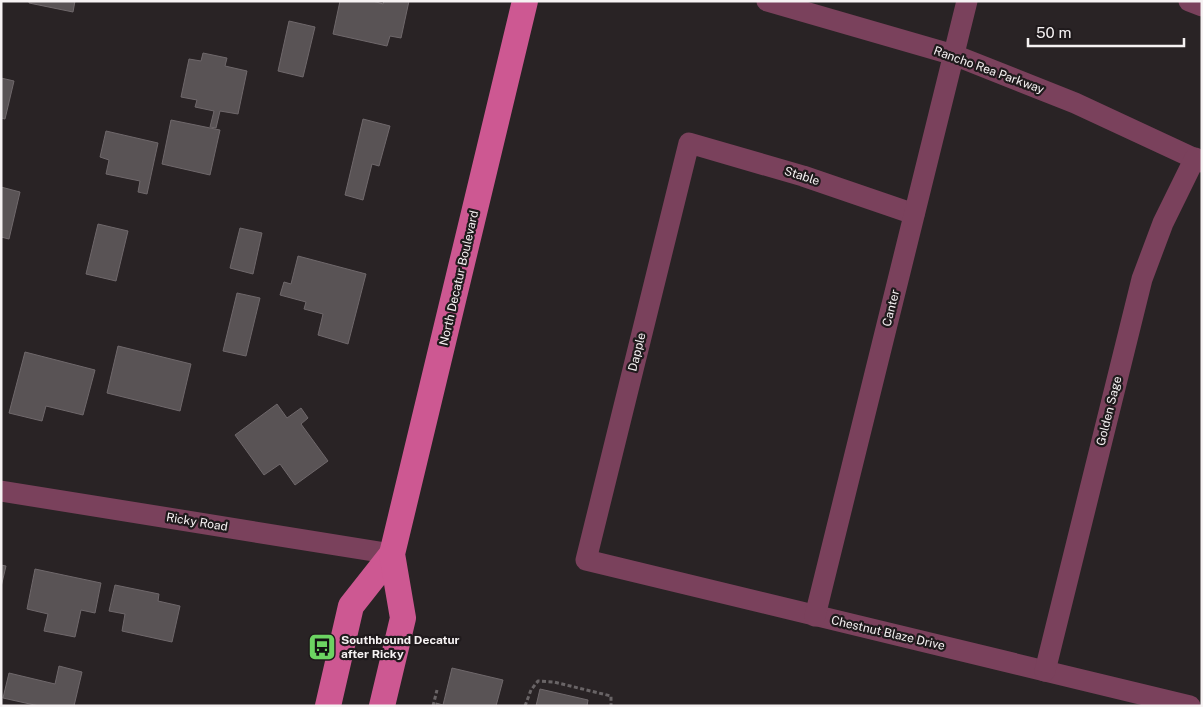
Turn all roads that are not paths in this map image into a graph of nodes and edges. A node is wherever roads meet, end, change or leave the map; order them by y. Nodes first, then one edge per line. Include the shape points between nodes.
1 (525, 1) edge
2 (767, 1) edge
3 (967, 1) edge
4 (1189, 1) edge
5 (1202, 6) edge
6 (954, 55) junction
7 (689, 143) joint
8 (1198, 160) edge
9 (914, 214) junction
10 (1, 491) edge
11 (392, 554) junction
12 (586, 560) joint
13 (815, 616) junction
14 (1045, 671) junction
15 (328, 706) edge
16 (382, 706) edge
17 (1190, 706) edge

1 - 11 main road, North Decatur Boulevard
2 - 6 street, Rancho Rea Parkway
3 - 6 street, Canter
4 - 5 street
6 - 8 street, Rancho Rea Parkway via 1075,103
6 - 9 street, Canter
7 - 9 street, Stable via 803,176
7 - 12 street, Dapple
8 - 14 street, Golden Sage via 1163,223 1142,279
9 - 13 street, Canter
10 - 11 street, Ricky Road
11 - 15 main road, North Decatur Boulevard via 351,606
11 - 16 main road, North Decatur Boulevard via 403,618
12 - 13 street, Chestnut Blaze Drive
13 - 14 street, Chestnut Blaze Drive
14 - 17 street, Chestnut Blaze Drive

